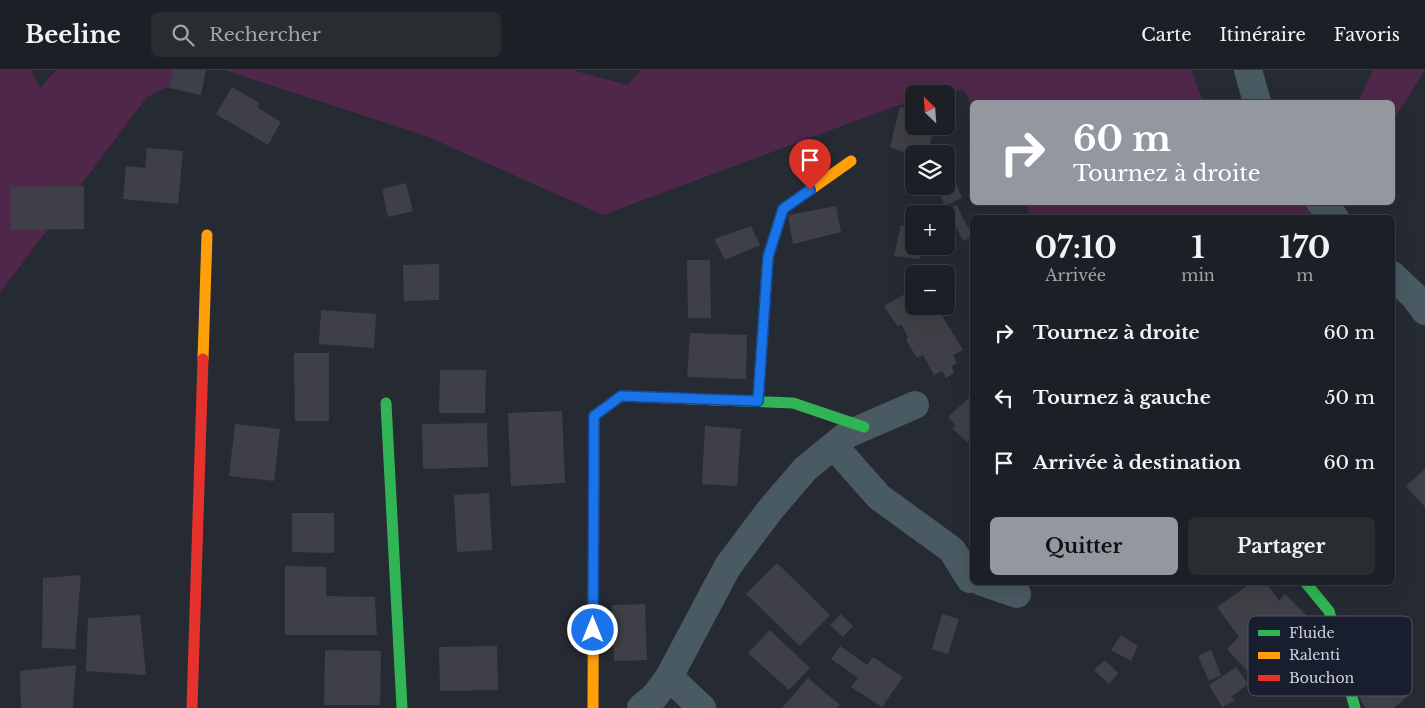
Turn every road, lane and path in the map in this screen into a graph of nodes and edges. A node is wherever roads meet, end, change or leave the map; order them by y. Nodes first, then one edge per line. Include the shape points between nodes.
1 (1248, 70) edge
2 (1256, 100) edge
3 (850, 161) dead end
4 (1323, 205) edge
5 (1332, 215) edge
6 (207, 235) dead end
7 (1395, 278) edge
8 (1425, 311) edge
9 (758, 401) junction
10 (386, 403) dead end
11 (914, 405) dead end
12 (864, 427) junction
13 (834, 446) junction
14 (970, 578) edge
15 (990, 585) edge
16 (1308, 585) edge
17 (1016, 594) dead end
18 (1330, 616) edge
19 (669, 677) junction
20 (192, 708) edge
21 (402, 708) edge
22 (593, 708) edge
23 (641, 708) edge
24 (702, 708) edge

1 - 2 street
3 - 9 street via 783,209 768,257
4 - 5 street
6 - 20 street
7 - 8 street
9 - 12 street via 793,403
9 - 22 street via 621,396 594,416
10 - 21 street
11 - 12 street
12 - 13 street via 848,434
13 - 14 street via 879,497 952,550
13 - 19 street via 805,469 728,566
15 - 17 street
16 - 18 street
19 - 23 street
19 - 24 street

